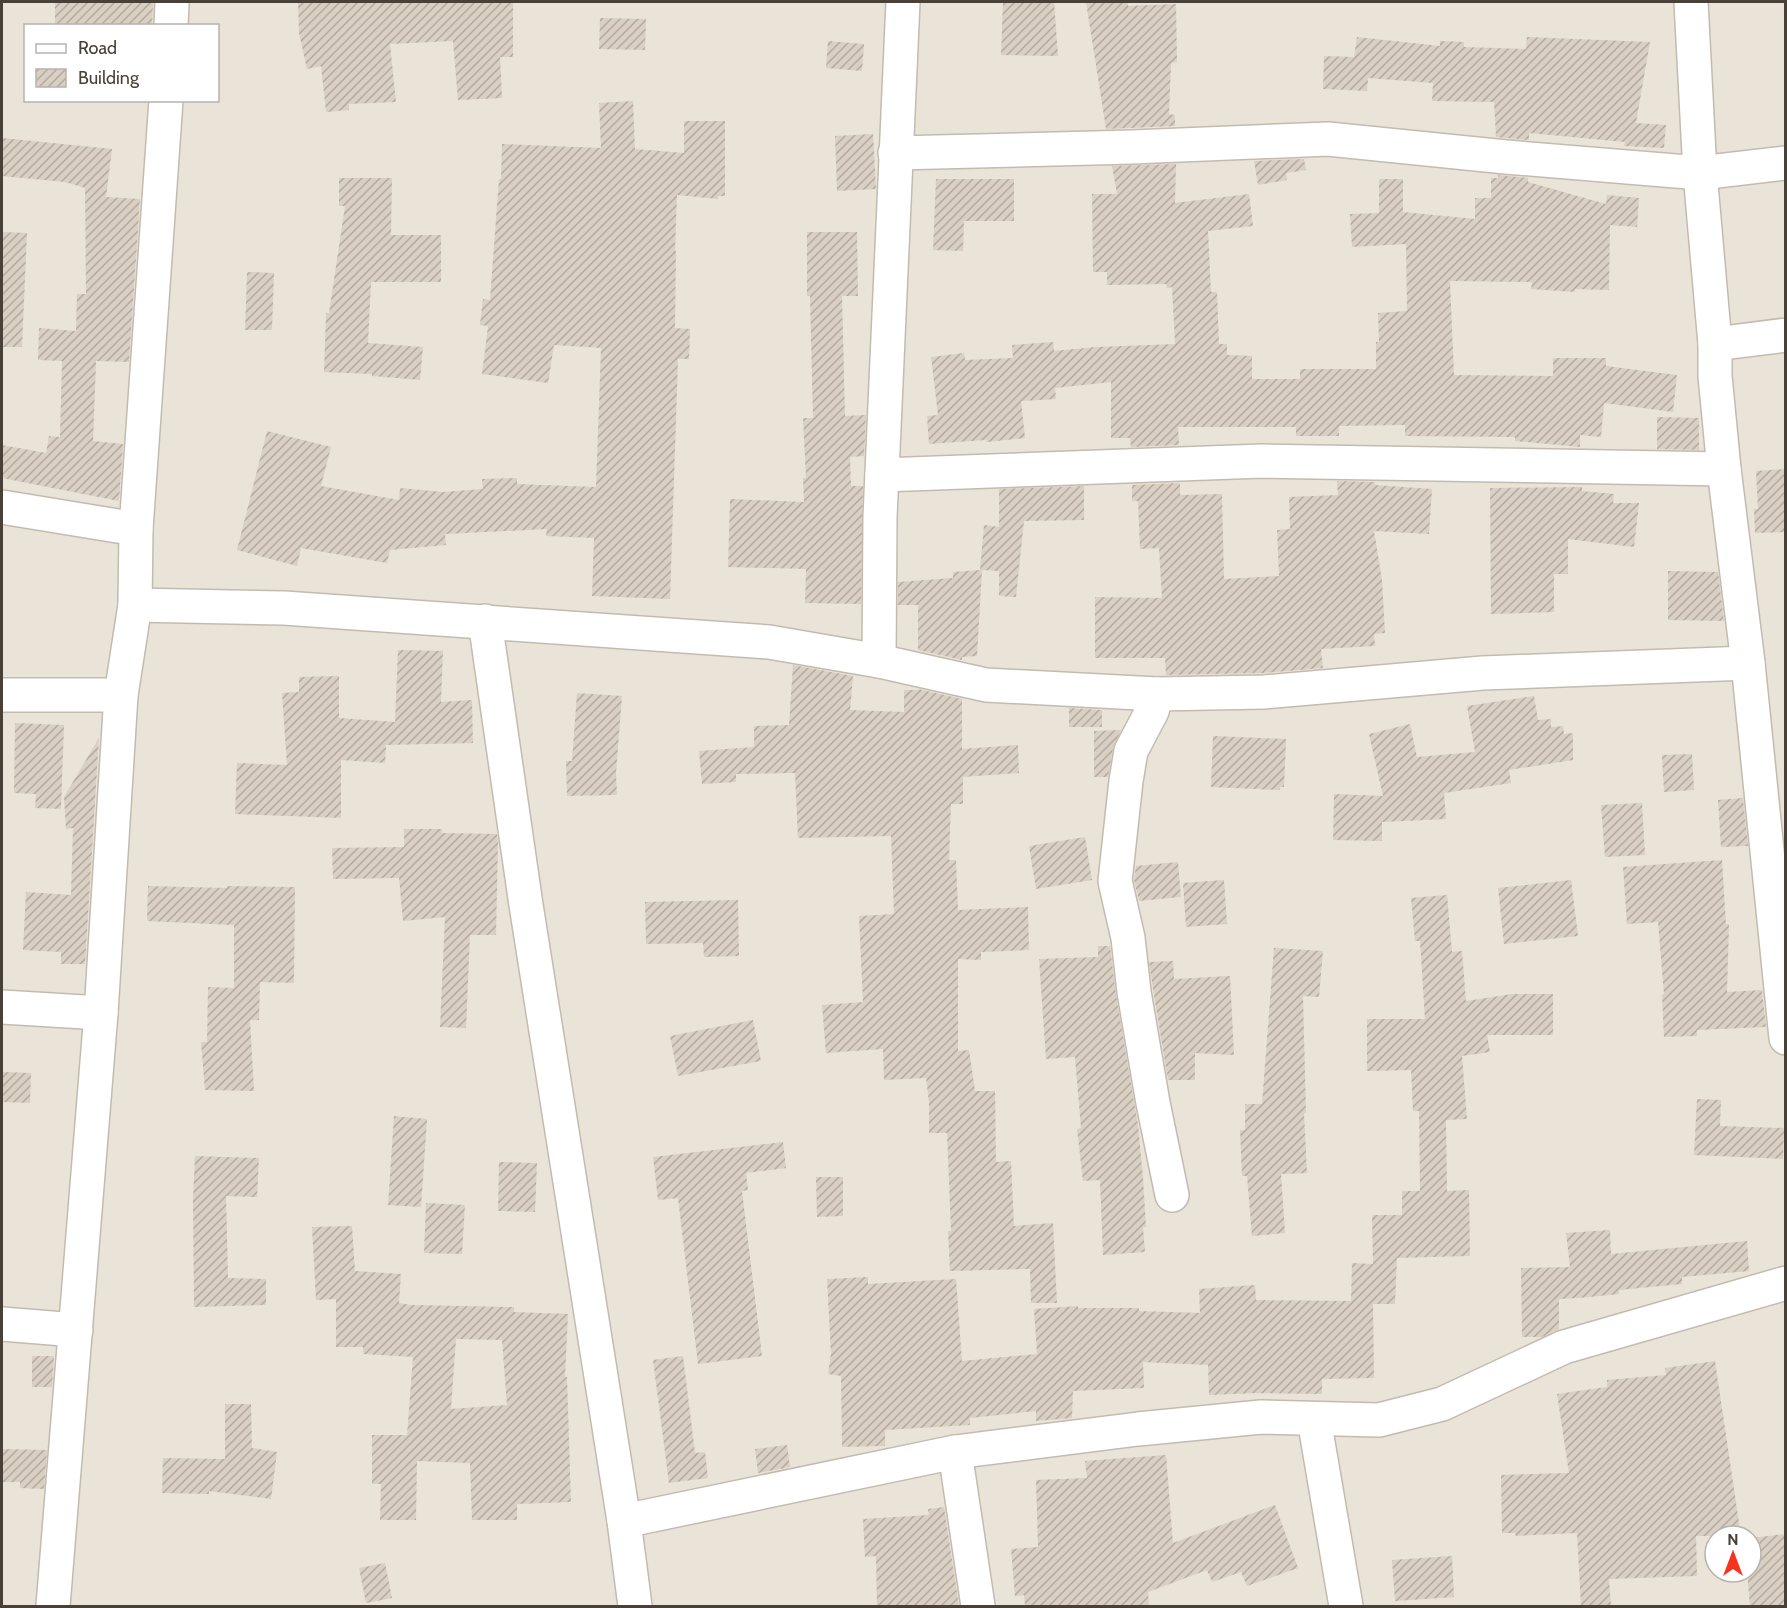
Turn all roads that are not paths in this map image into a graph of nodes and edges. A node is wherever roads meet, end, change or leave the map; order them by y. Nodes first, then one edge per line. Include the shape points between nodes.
1 (172, 2) edge
2 (903, 2) edge
3 (1691, 2) edge
4 (171, 24) edge
5 (166, 102) edge
6 (896, 153) junction
7 (1785, 163) edge
8 (1700, 173) junction
9 (1785, 335) edge
10 (1715, 344) junction
11 (1724, 469) junction
12 (882, 475) junction
13 (2, 507) edge
14 (136, 530) junction
15 (135, 605) junction
16 (485, 621) junction
17 (879, 662) junction
18 (1748, 663) junction
19 (1157, 694) junction
20 (2, 695) edge
21 (122, 695) junction
22 (2, 1007) edge
23 (101, 1013) junction
24 (1785, 1038) edge
25 (1172, 1195) dead end
26 (1785, 1283) edge
27 (2, 1324) edge
28 (76, 1330) junction
29 (1314, 1419) junction
30 (955, 1452) junction
31 (624, 1521) junction
32 (53, 1606) edge
33 (635, 1606) edge
34 (978, 1606) edge
35 (1346, 1606) edge

1 - 4 street
2 - 6 street
3 - 8 street
5 - 14 street
6 - 8 street via 1328,139
6 - 12 street
7 - 8 street
8 - 10 street
9 - 10 street
10 - 11 street
11 - 12 street via 1262,461
11 - 18 street
12 - 17 street
13 - 14 street
14 - 15 street
15 - 16 street via 284,608
15 - 21 street
16 - 17 street via 769,642
16 - 31 street
17 - 19 street via 986,685
18 - 19 street via 1483,673 1264,692
18 - 24 street
19 - 25 street via 1131,751 1115,881
20 - 21 street
21 - 23 street
22 - 23 street
23 - 28 street
26 - 29 street via 1564,1347 1442,1404 1379,1420
27 - 28 street
28 - 32 street
29 - 30 street via 1261,1417
29 - 35 street
30 - 31 street
30 - 34 street
31 - 33 street

